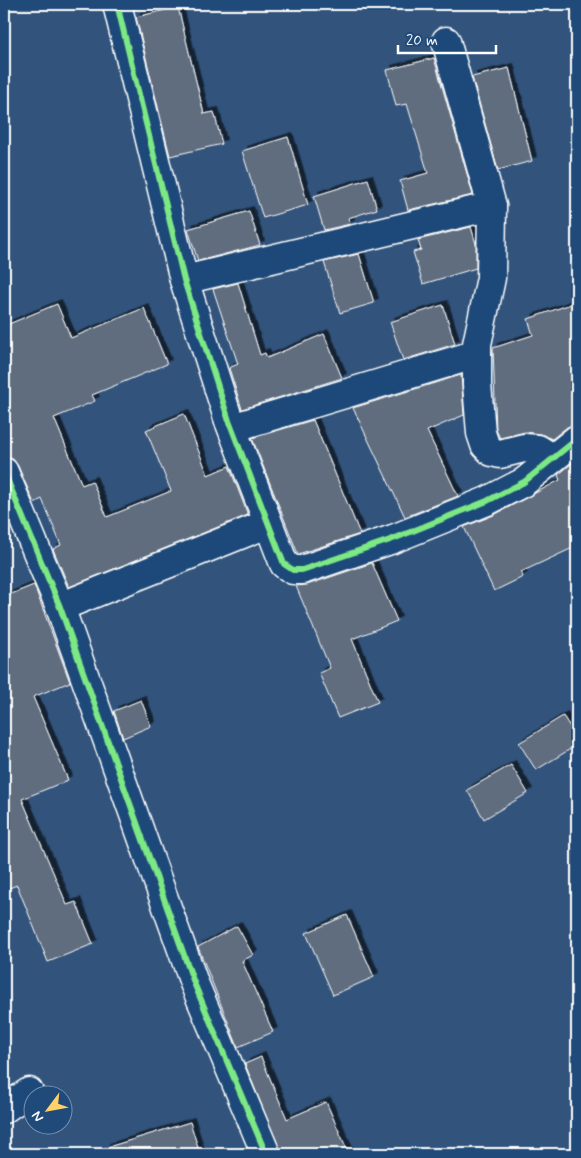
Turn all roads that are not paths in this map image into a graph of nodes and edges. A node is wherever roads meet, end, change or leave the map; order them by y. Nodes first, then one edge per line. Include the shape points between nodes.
1 (117, 4) edge
2 (446, 41) dead end
3 (492, 206) junction
4 (184, 280) junction
5 (476, 354) junction
6 (232, 428) junction
7 (577, 439) edge
8 (552, 458) junction
9 (4, 472) edge
10 (267, 524) junction
11 (60, 606) junction
12 (22, 1097) edge
13 (4, 1109) edge
14 (266, 1154) edge

1 - 4 street
2 - 3 street
3 - 4 street
3 - 5 street via 491,278
4 - 6 street
5 - 6 street
5 - 8 street via 481,433 485,445 500,454 524,448 538,449
6 - 10 street
7 - 8 street
8 - 10 street via 524,482 487,502 302,570 294,570 284,564
9 - 11 street
10 - 11 street
11 - 14 street via 194,983
12 - 13 street

